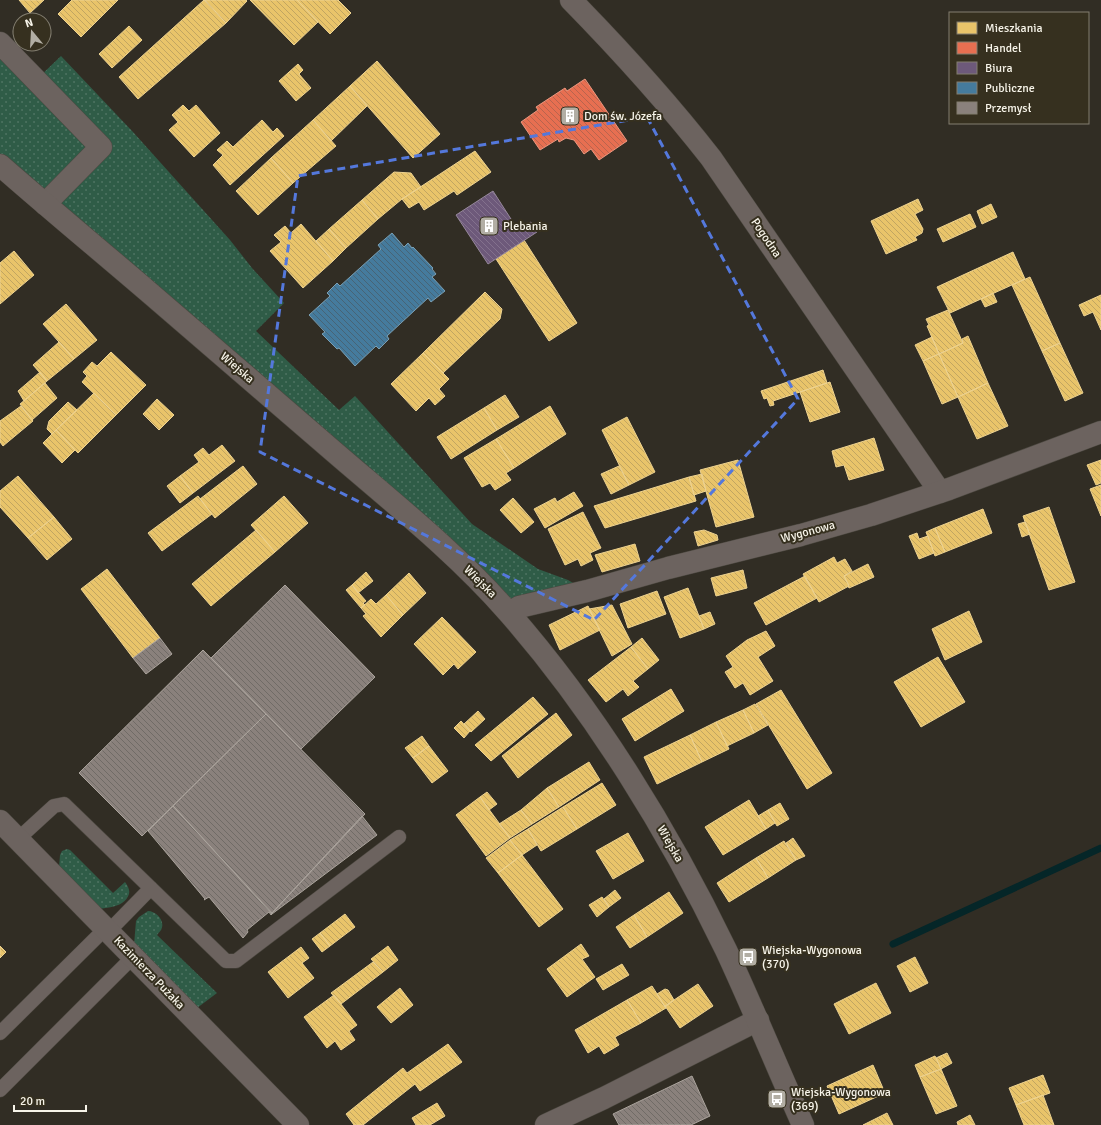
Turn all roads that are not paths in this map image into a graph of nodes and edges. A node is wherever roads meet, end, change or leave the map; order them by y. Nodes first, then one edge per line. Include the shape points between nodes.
1 (571, 0) edge
2 (0, 43) edge
3 (0, 165) edge
4 (45, 204) junction
5 (1101, 432) edge
6 (940, 492) junction
7 (509, 613) junction
8 (0, 821) edge
9 (398, 837) dead end
10 (18, 839) junction
11 (151, 888) junction
12 (107, 930) junction
13 (133, 957) junction
14 (758, 1020) junction
15 (0, 1033) edge
16 (0, 1090) edge
17 (298, 1125) edge
18 (546, 1125) edge
19 (803, 1125) edge

1 - 6 street, Pogodna via 688,128 711,158
2 - 4 street via 101,147
3 - 4 street, Wiejska
4 - 7 street, Wiejska via 436,540
5 - 6 street, Wygonowa
6 - 7 street, Wygonowa via 801,535 519,607
7 - 14 street, Wiejska via 610,745 667,837 724,946
8 - 10 street, Kazimierza Pużaka
9 - 11 lane via 236,961 226,961
10 - 11 lane via 54,806 64,804
10 - 12 street, Kazimierza Pużaka
11 - 12 lane
12 - 13 street, Kazimierza Pużaka
12 - 15 lane
13 - 16 lane
13 - 17 street, Kazimierza Pużaka
14 - 18 street
14 - 19 street, Wiejska

